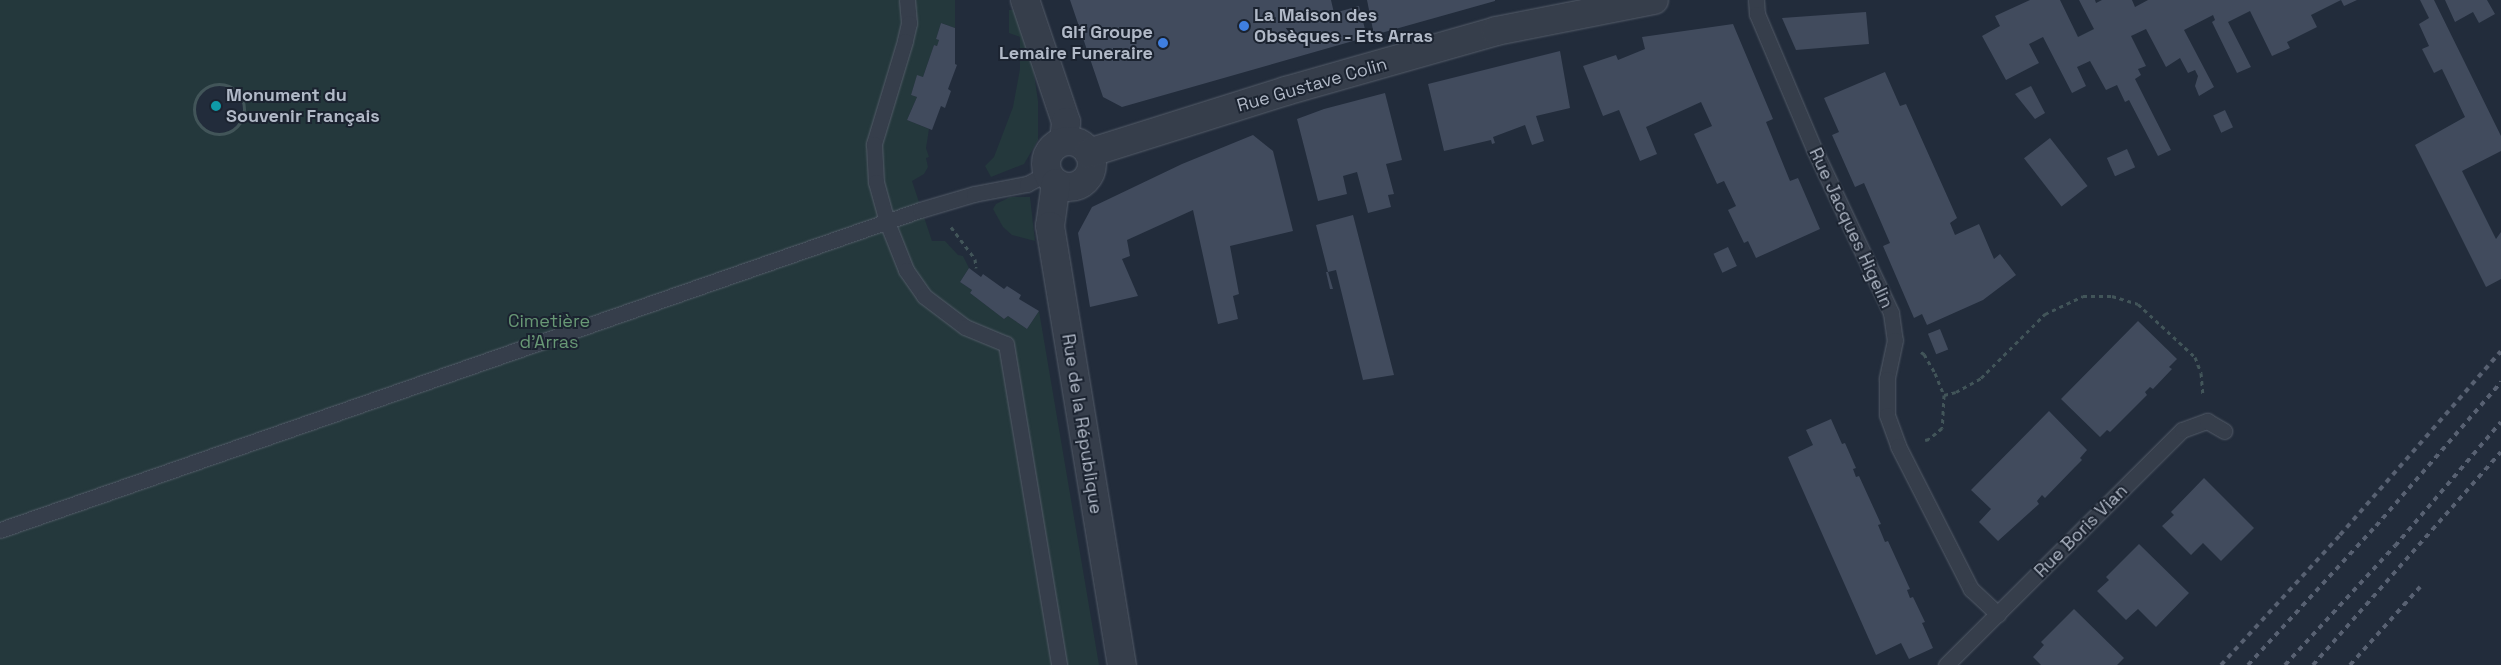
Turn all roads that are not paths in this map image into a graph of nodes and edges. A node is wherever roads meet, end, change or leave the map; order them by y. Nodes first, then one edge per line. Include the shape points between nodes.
1 (907, 0) edge
2 (1025, 0) edge
3 (1654, 0) edge
4 (1756, 0) edge
5 (1064, 141) junction
6 (1089, 153) junction
7 (1052, 178) junction
8 (887, 222) junction
9 (2224, 431) dead end
10 (0, 530) edge
11 (1998, 614) junction
12 (1059, 665) edge
13 (1122, 665) edge
14 (1946, 665) edge

1 - 8 lane via 909,23 906,41 874,144 876,182
2 - 5 street via 1066,122
3 - 6 street, Rue Gustave Colin via 1496,31 1286,91
4 - 11 lane, Rue Jacques Higelin via 1757,14 1810,141 1891,313 1895,340 1887,378 1886,416 1971,590
5 - 6 street via 1080,143
5 - 7 street via 1048,153 1046,163
6 - 7 street via 1091,170 1080,184 1069,187
7 - 8 lane via 942,204
7 - 13 street, Rue de la République via 1050,226
8 - 10 lane
8 - 12 lane via 906,270 924,296 965,327 1006,344
9 - 11 lane, Rue Boris Vian via 2207,421 2182,430
11 - 14 lane, Rue Boris Vian

